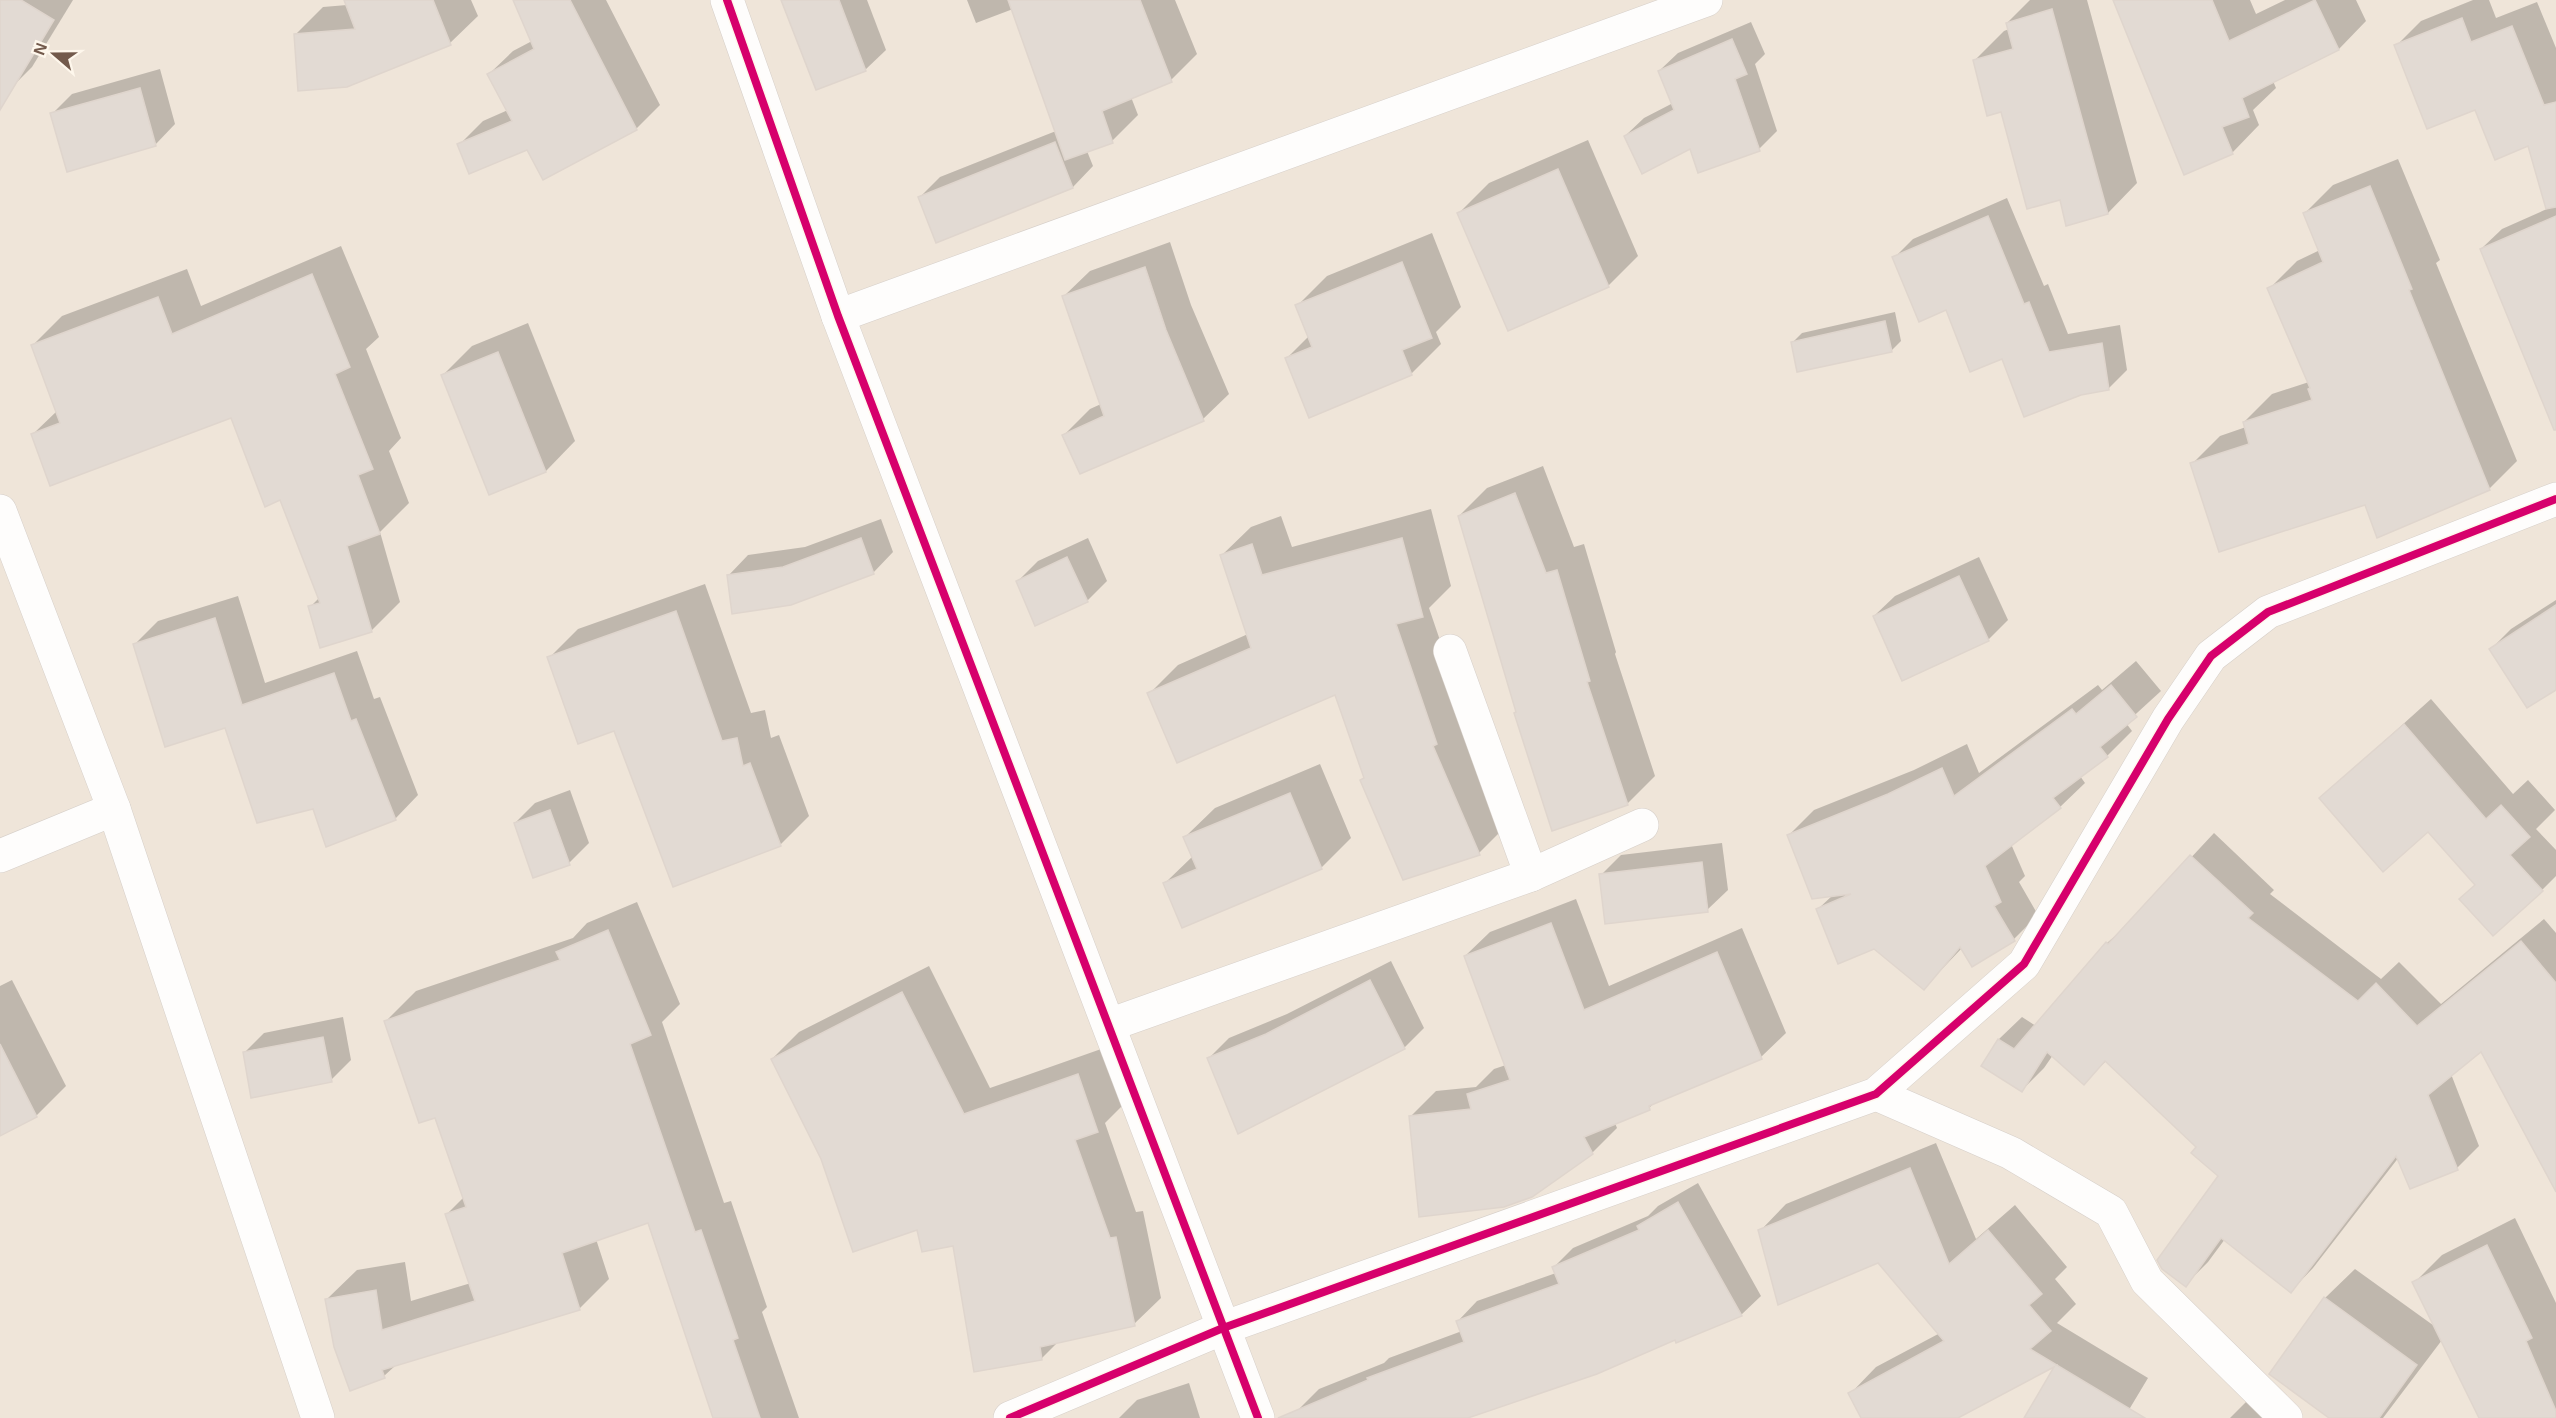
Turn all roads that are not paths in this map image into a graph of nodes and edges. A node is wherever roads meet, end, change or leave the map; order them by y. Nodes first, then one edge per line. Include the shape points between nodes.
1 (727, 0) edge
2 (1706, 0) edge
3 (838, 316) junction
4 (2556, 499) edge
5 (0, 511) edge
6 (1450, 651) dead end
7 (114, 809) junction
8 (1642, 825) dead end
9 (0, 856) edge
10 (1531, 875) junction
11 (1109, 1025) junction
12 (1876, 1095) junction
13 (1223, 1328) junction
14 (318, 1418) edge
15 (1010, 1418) edge
16 (1258, 1418) edge
17 (2286, 1418) edge

1 - 3 street
2 - 3 street
3 - 11 street
4 - 12 street via 2268,612 2211,656 2168,719 2024,964
5 - 7 street
6 - 10 street
7 - 9 street
7 - 14 street
8 - 10 street
10 - 11 street
11 - 13 street
12 - 13 street
12 - 17 street via 2011,1153 2111,1212 2147,1281
13 - 15 street
13 - 16 street

